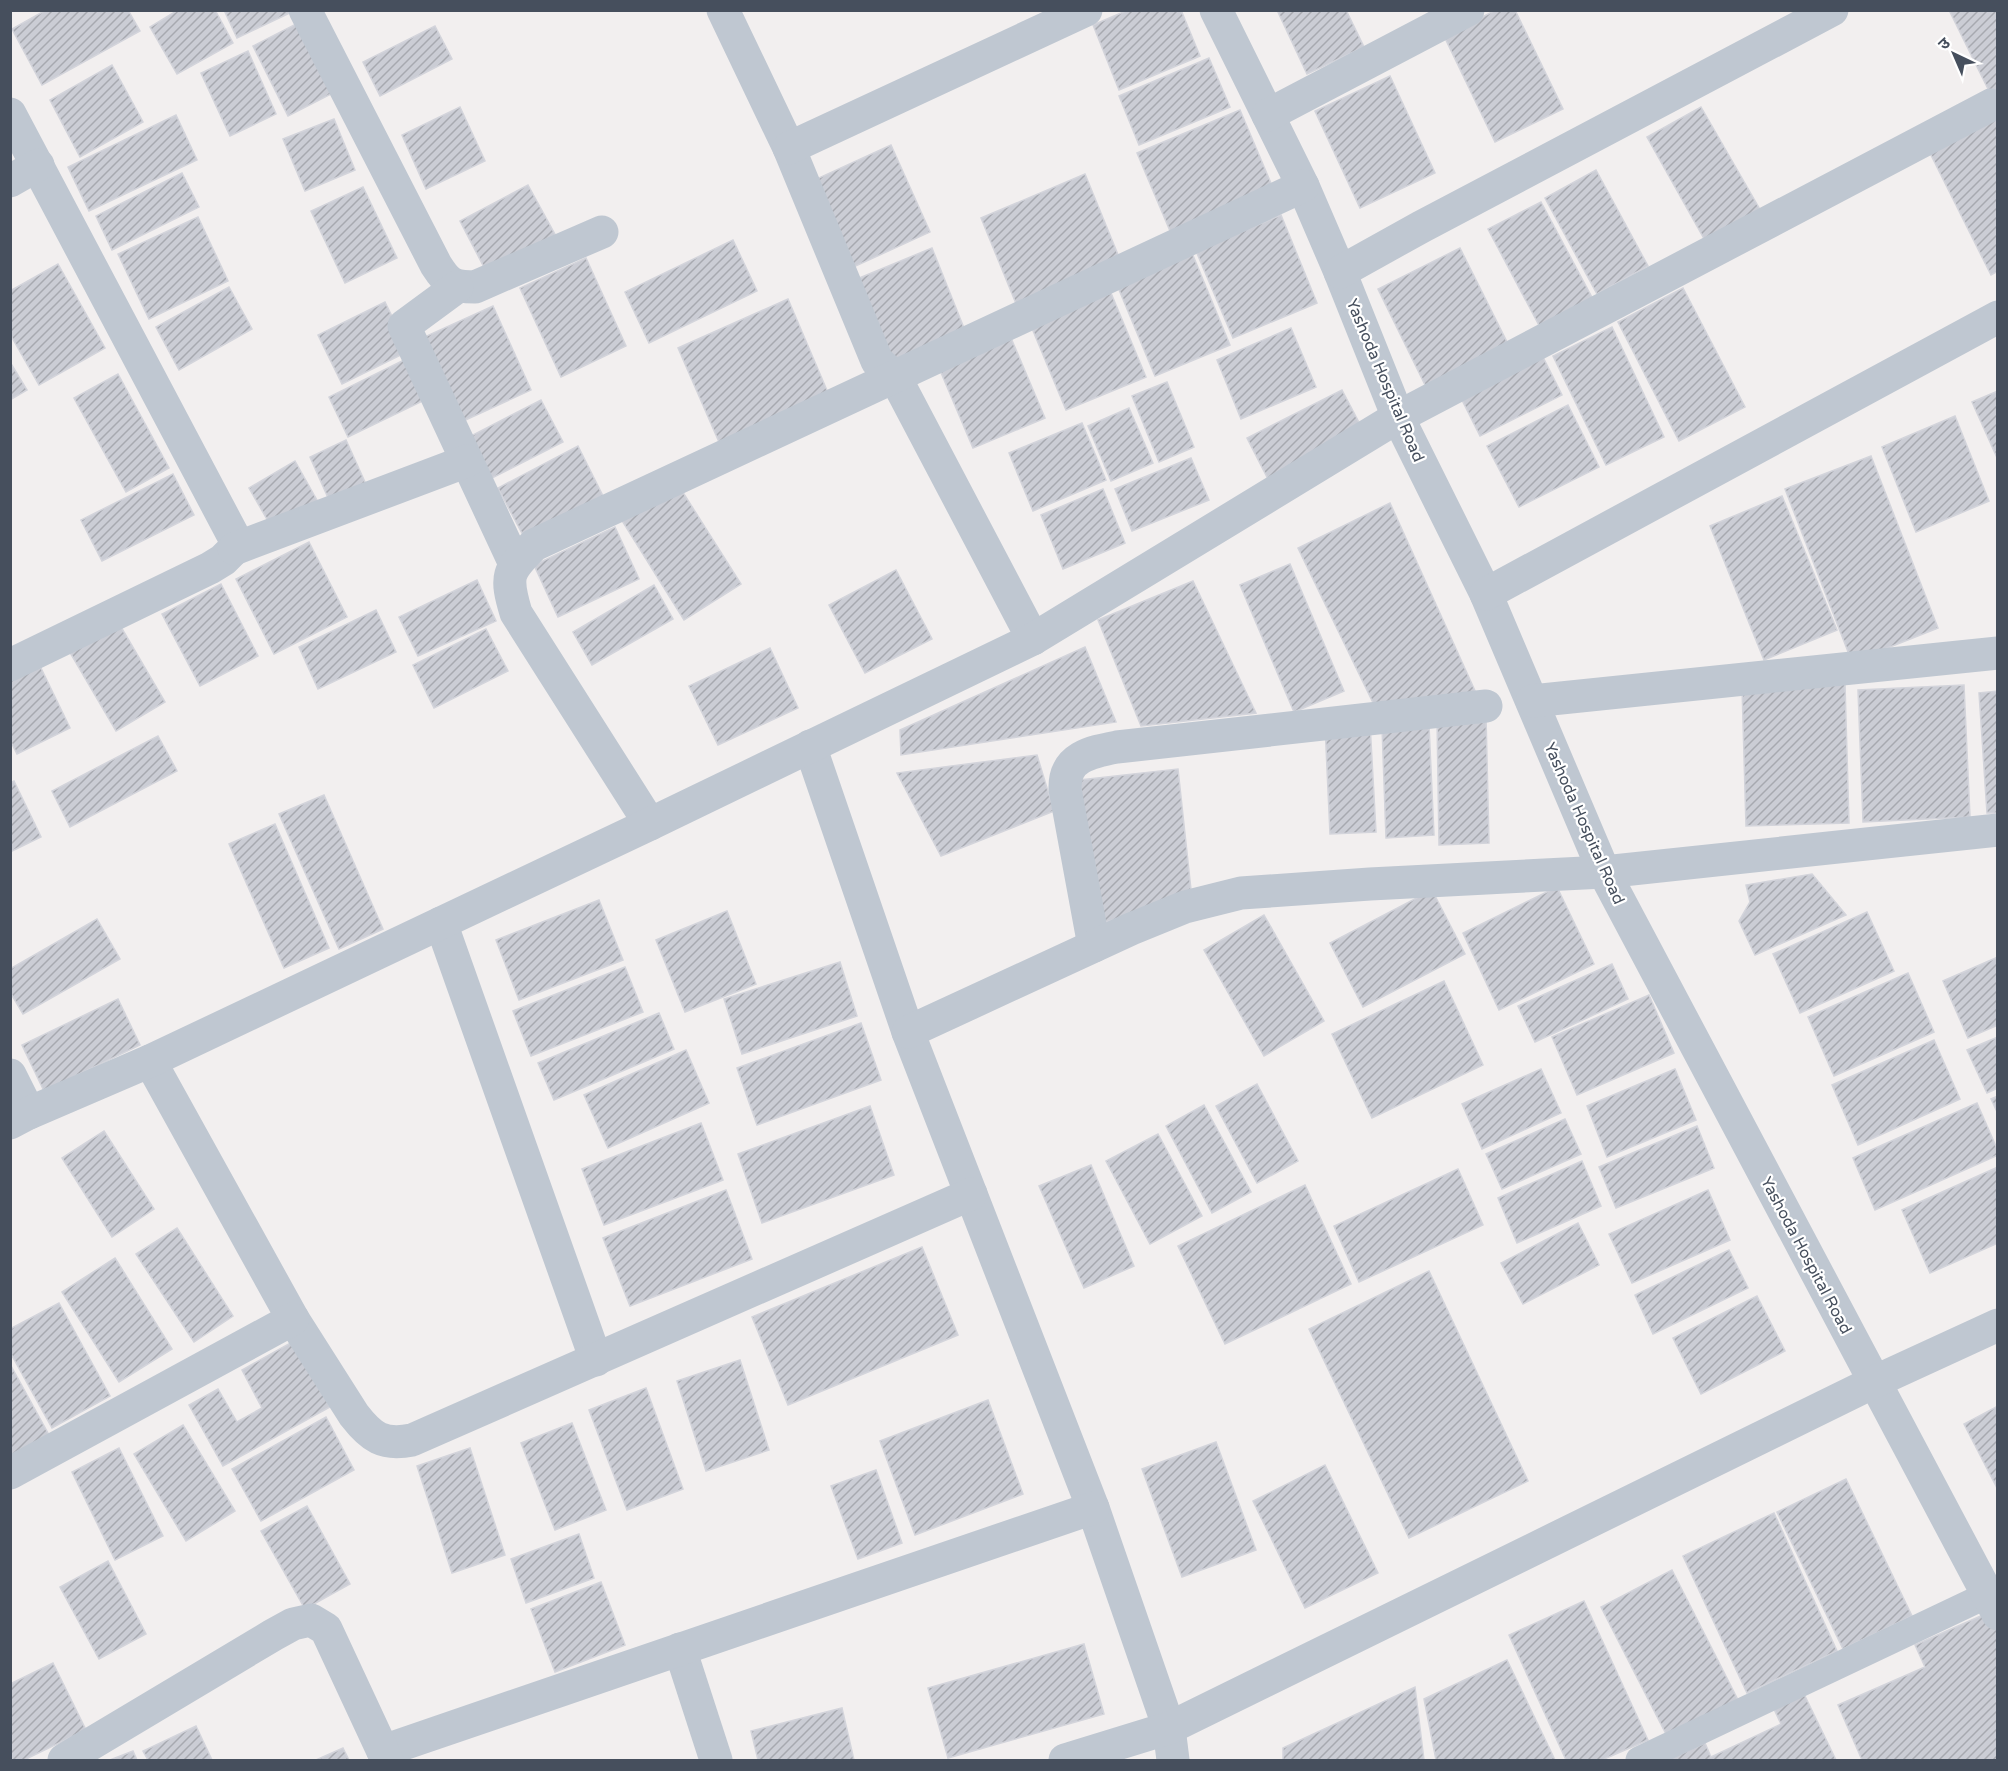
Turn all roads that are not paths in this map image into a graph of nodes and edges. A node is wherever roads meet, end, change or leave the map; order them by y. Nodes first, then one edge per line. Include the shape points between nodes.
1 (305, 10) edge
2 (723, 10) edge
3 (1086, 10) edge
4 (1216, 10) edge
5 (1468, 10) edge
6 (1832, 10) edge
7 (1991, 105) dead end
8 (10, 114) edge
9 (1268, 115) junction
10 (789, 148) junction
11 (24, 173) edge
12 (1302, 186) junction
13 (602, 232) dead end
14 (1340, 272) junction
15 (457, 287) junction
16 (1998, 317) edge
17 (895, 377) junction
18 (1398, 417) junction
19 (467, 461) junction
20 (234, 549) junction
21 (514, 564) junction
22 (1486, 594) junction
23 (1033, 639) junction
24 (1998, 653) edge
25 (10, 665) edge
26 (1532, 701) junction
27 (1486, 706) dead end
28 (810, 746) junction
29 (650, 825) junction
30 (1998, 830) edge
31 (1604, 872) junction
32 (441, 922) junction
33 (1094, 946) junction
34 (908, 1032) junction
35 (150, 1061) junction
36 (10, 1075) edge
37 (20, 1118) edge
38 (971, 1194) junction
39 (293, 1319) junction
40 (1998, 1325) edge
41 (596, 1360) junction
42 (1874, 1382) junction
43 (10, 1473) edge
44 (1093, 1508) junction
45 (1994, 1600) edge
46 (680, 1649) junction
47 (1169, 1728) junction
48 (385, 1756) edge
49 (64, 1761) edge
50 (716, 1761) edge
51 (1065, 1761) edge
52 (1173, 1761) edge
53 (1640, 1761) edge

1 - 15 street via 436,265
2 - 10 street
3 - 10 street
4 - 9 street, Yashoda Hospital Road
5 - 9 street
6 - 14 street
7 - 18 street
8 - 11 street
9 - 12 street, Yashoda Hospital Road
10 - 17 street via 877,361
11 - 20 street via 229,526 235,539
12 - 14 street, Yashoda Hospital Road
12 - 17 street
13 - 15 street via 475,287
14 - 18 street, Yashoda Hospital Road
15 - 19 street via 404,326
16 - 22 street
17 - 21 street via 534,545
17 - 23 street
18 - 22 street, Yashoda Hospital Road
18 - 23 street
19 - 20 street
19 - 21 street
20 - 25 street via 210,567
21 - 29 street via 508,586 516,613
22 - 26 street, Yashoda Hospital Road
23 - 28 street
24 - 26 street
26 - 31 street, Yashoda Hospital Road
27 - 33 street via 1117,747 1078,759 1064,777 1065,789
28 - 29 street
28 - 34 street
29 - 32 street
30 - 31 street
31 - 33 street via 1241,893 1185,907
31 - 42 street, Yashoda Hospital Road
32 - 35 street
32 - 41 street
33 - 34 street
34 - 38 street
35 - 37 street
35 - 39 street
36 - 37 street
38 - 41 street
38 - 44 street
39 - 41 street via 363,1427 380,1440 395,1444
39 - 43 street
40 - 42 street
42 - 45 street, Yashoda Hospital Road
42 - 47 street
44 - 46 street
44 - 47 street
45 - 53 lane
46 - 48 street
46 - 50 street
47 - 51 street
47 - 52 street
48 - 49 street via 326,1629 311,1620 293,1624

